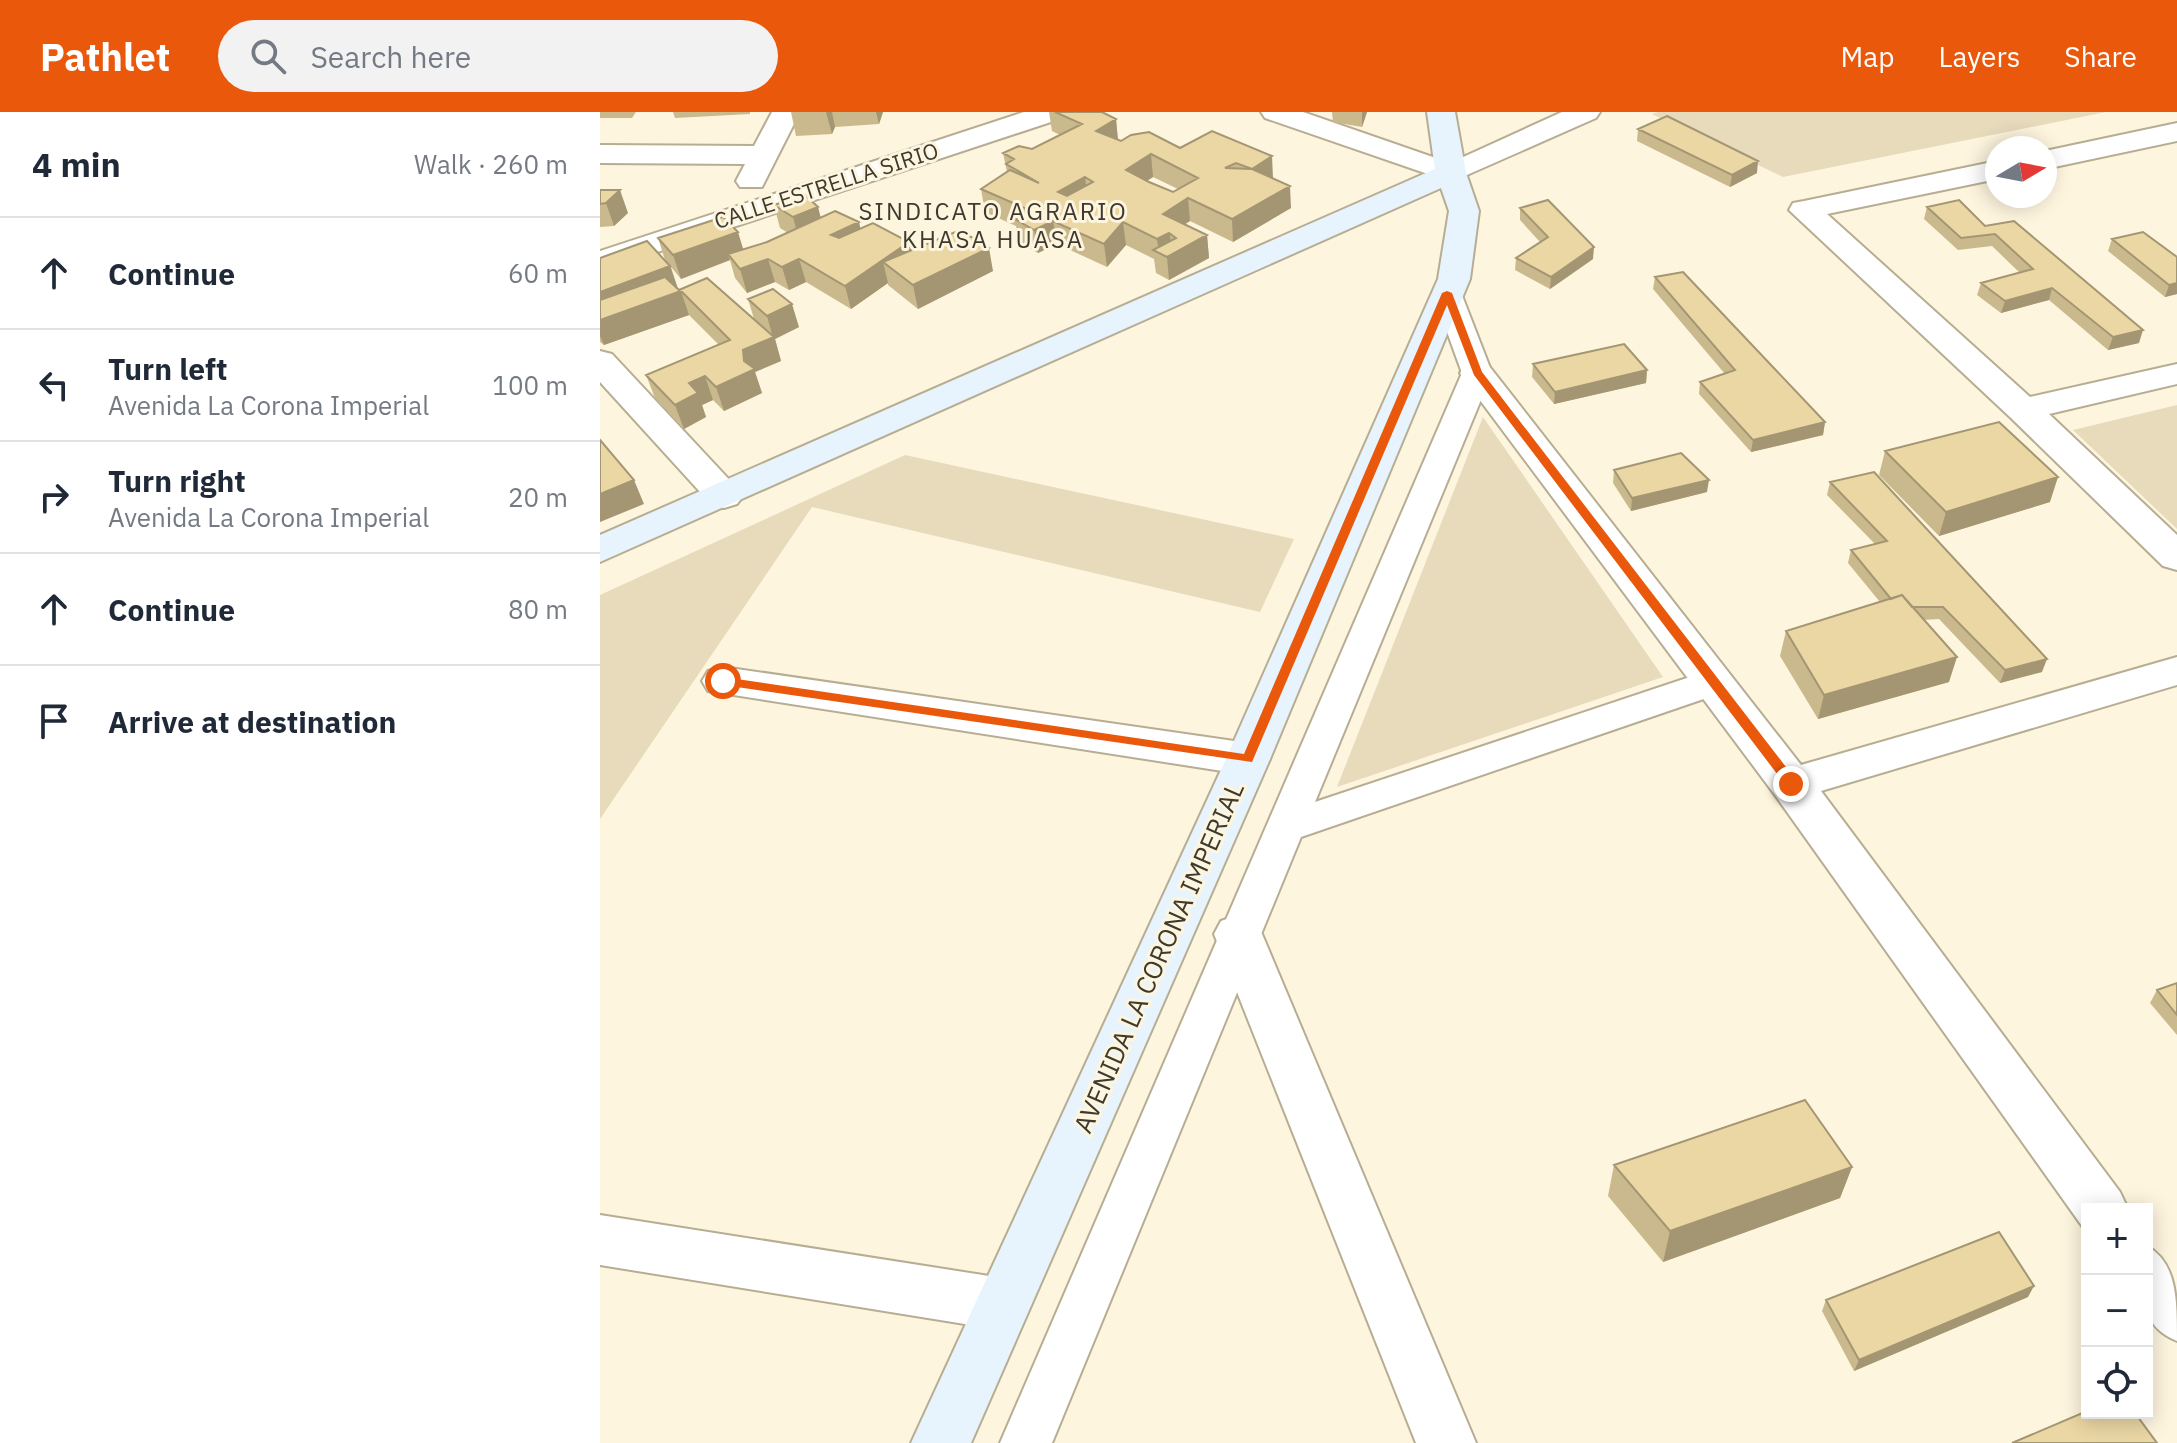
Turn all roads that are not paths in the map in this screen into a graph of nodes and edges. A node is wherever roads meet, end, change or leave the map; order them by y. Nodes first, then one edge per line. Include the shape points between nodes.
1 (786, 112) edge
2 (1053, 112) edge
3 (1275, 112) edge
4 (1441, 112) edge
5 (1586, 112) edge
6 (2177, 132) edge
7 (600, 154) edge
8 (764, 155) junction
9 (2057, 157) edge
10 (1985, 172) edge
11 (1451, 173) junction
12 (734, 215) junction
13 (600, 261) edge
14 (1447, 293) junction
15 (600, 361) edge
16 (1477, 373) junction
17 (2177, 374) edge
18 (2023, 409) junction
19 (724, 496) junction
20 (600, 550) edge
21 (2177, 557) edge
22 (2177, 671) edge
23 (723, 681) dead end
24 (1711, 683) junction
25 (1248, 759) junction
26 (1791, 784) junction
27 (1288, 826) junction
28 (1238, 934) junction
29 (2097, 1203) edge
30 (600, 1240) edge
31 (2149, 1275) edge
32 (1002, 1304) junction
33 (2177, 1314) edge
34 (941, 1443) edge
35 (1026, 1443) edge
36 (1446, 1443) edge

1 - 8 street
2 - 12 street, CALLE ESTRELLA SIRIO
3 - 11 street
4 - 11 street, AVENIDA LA CORONA IMPERIAL
5 - 11 street
6 - 9 street
7 - 8 street
8 - 12 street
10 - 18 street via 1804,210
11 - 14 street, AVENIDA LA CORONA IMPERIAL via 1464,211 1454,279
11 - 19 street
12 - 13 street, CALLE ESTRELLA SIRIO
14 - 16 lane
14 - 25 street, AVENIDA LA CORONA IMPERIAL
15 - 19 street
16 - 24 street
16 - 27 lane
17 - 18 street
18 - 21 street
19 - 20 street
22 - 26 street
23 - 25 street
24 - 26 street
24 - 27 lane
25 - 32 street, AVENIDA LA CORONA IMPERIAL
26 - 29 street
27 - 28 lane
28 - 35 lane
28 - 36 street
30 - 32 street
31 - 33 street
32 - 34 street, AVENIDA LA CORONA IMPERIAL

